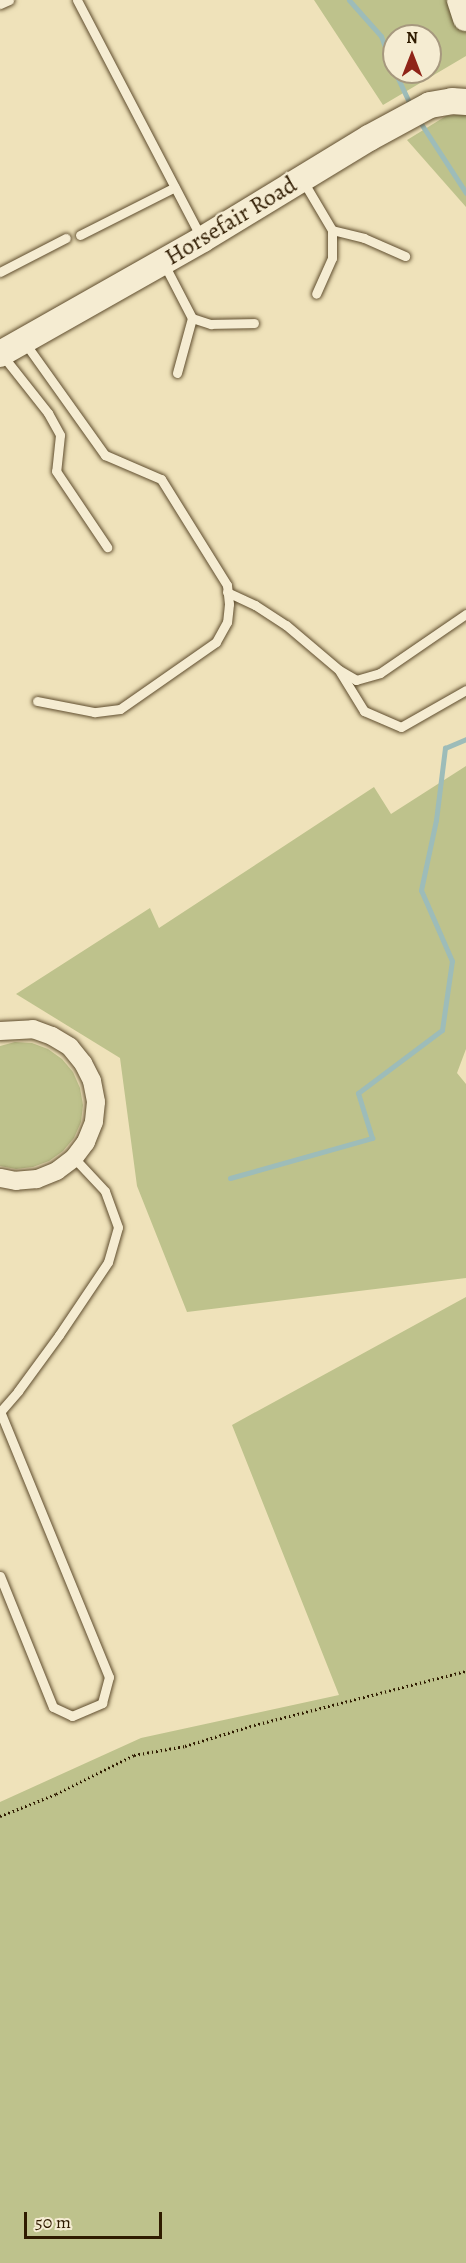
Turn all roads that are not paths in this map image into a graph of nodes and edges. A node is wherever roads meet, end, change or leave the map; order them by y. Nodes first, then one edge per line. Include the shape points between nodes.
1 (9, 0) edge
2 (77, 0) edge
3 (460, 0) edge
4 (0, 4) edge
5 (466, 18) edge
6 (466, 102) edge
7 (301, 179) junction
8 (175, 187) junction
9 (332, 230) junction
10 (80, 235) dead end
11 (66, 238) dead end
12 (202, 239) junction
13 (405, 256) dead end
14 (163, 262) junction
15 (0, 272) edge
16 (316, 294) dead end
17 (192, 318) junction
18 (254, 323) dead end
19 (23, 341) junction
20 (1, 354) edge
21 (177, 373) dead end
22 (107, 547) dead end
23 (227, 592) junction
24 (466, 614) edge
25 (339, 670) junction
26 (466, 690) edge
27 (37, 701) dead end
28 (4, 1027) edge
29 (74, 1158) junction
30 (0, 1178) edge
31 (0, 1411) edge
32 (0, 1576) edge

1 - 4 lane
2 - 8 lane
3 - 5 street
6 - 7 street, Horsefair Road via 430,105
7 - 9 lane
7 - 12 street, Horsefair Road
8 - 10 lane
8 - 12 lane
9 - 13 lane via 364,238
9 - 16 lane via 332,258
11 - 15 lane
12 - 14 street, Horsefair Road
14 - 17 lane
14 - 19 street, Horsefair Road
17 - 18 lane via 211,324
17 - 21 lane
19 - 20 street, Horsefair Road
19 - 23 lane via 105,455 161,479
20 - 22 lane via 52,420 60,435 57,471
23 - 25 lane via 286,625
23 - 27 lane via 226,622 216,642 120,709 94,712
24 - 25 lane via 380,673 356,680
25 - 26 lane via 364,711 401,727
28 - 29 street via 33,1029 52,1036 70,1047 83,1063 96,1102 94,1122
29 - 30 street via 37,1179
29 - 31 lane via 105,1191 118,1227 108,1262 46,1354
31 - 32 lane via 109,1677 102,1703 72,1716 53,1707

